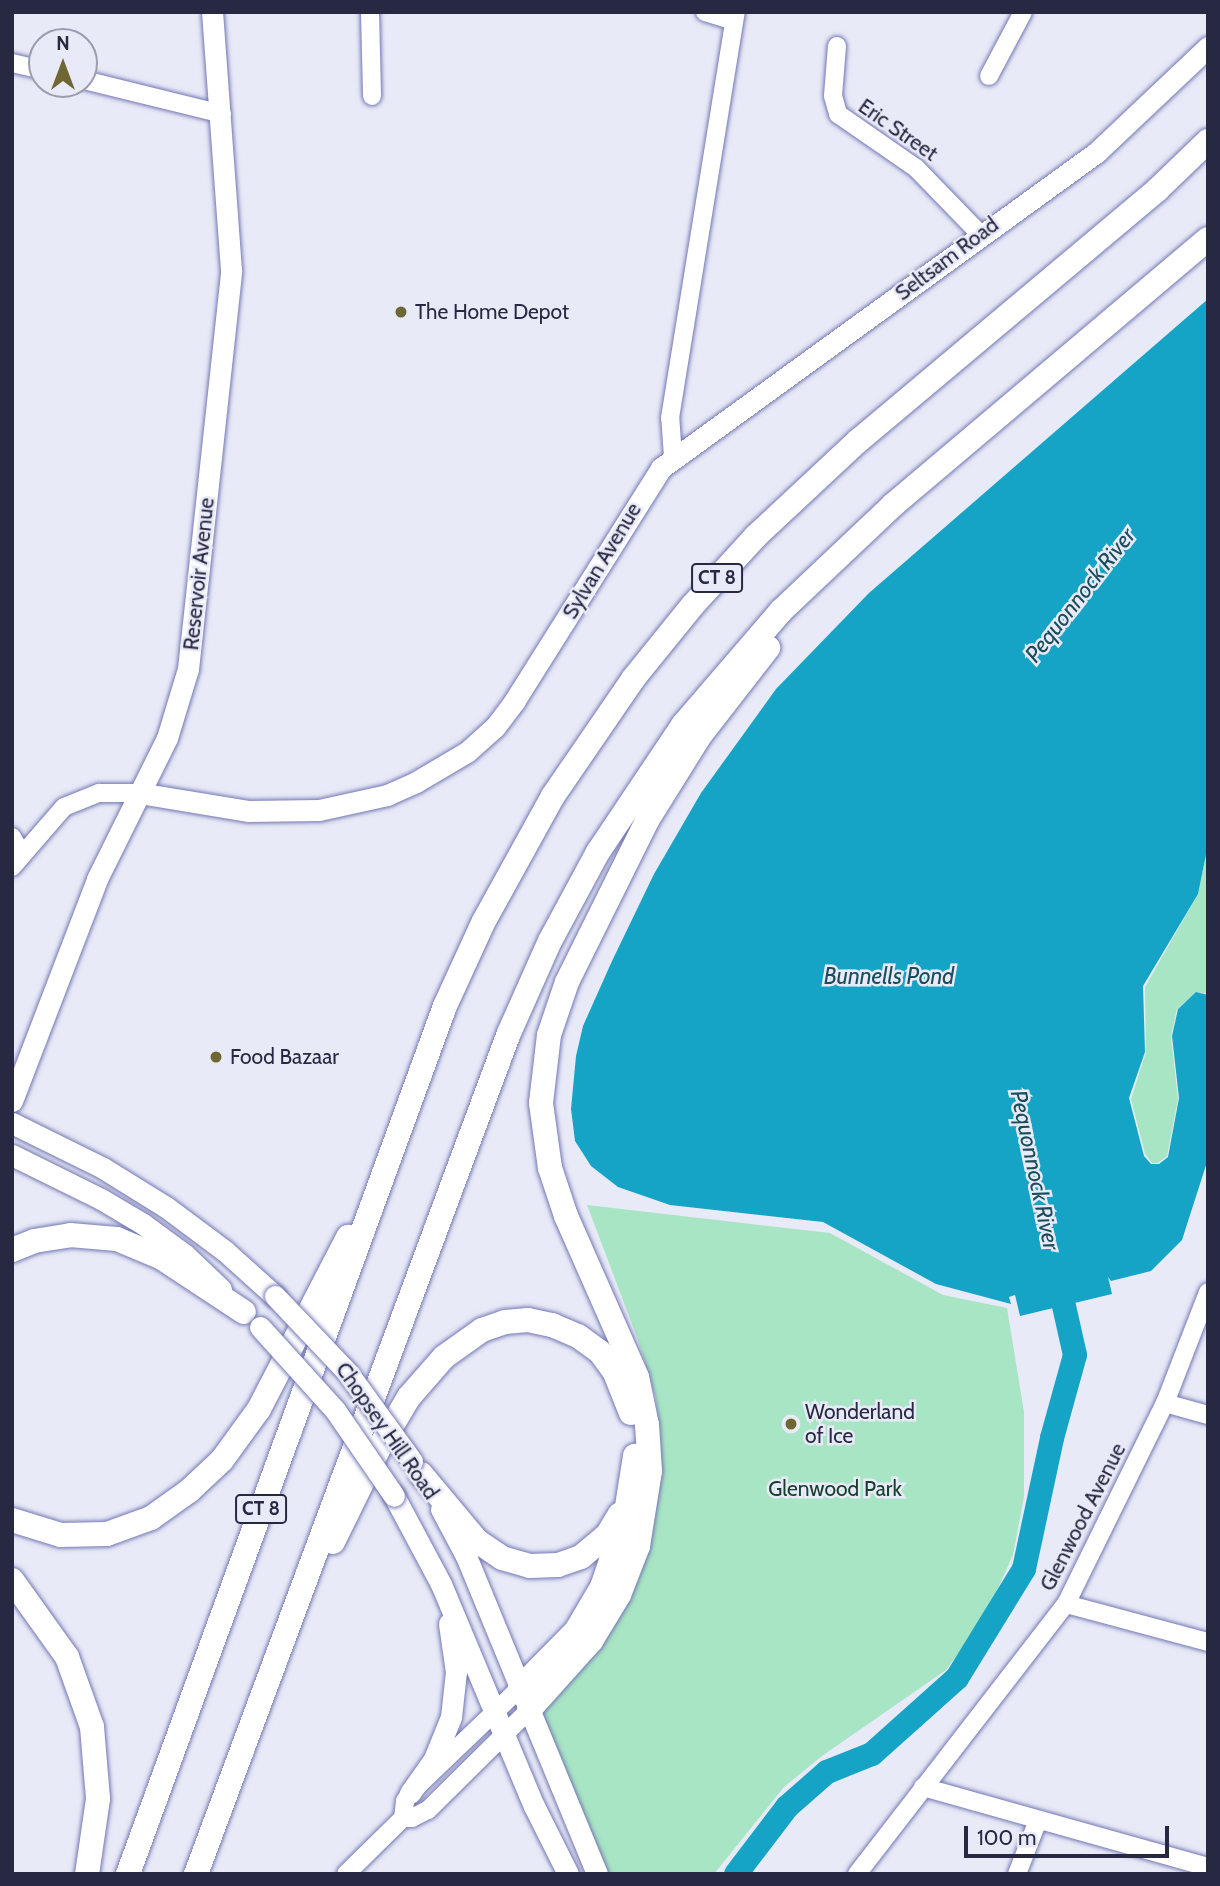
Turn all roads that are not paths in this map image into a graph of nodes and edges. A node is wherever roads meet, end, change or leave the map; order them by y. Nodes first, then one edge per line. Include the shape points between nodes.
1 (212, 12) edge
2 (370, 12) edge
3 (705, 12) edge
4 (1023, 12) edge
5 (735, 17) edge
6 (838, 46) dead end
7 (1208, 47) edge
8 (989, 76) dead end
9 (98, 83) edge
10 (372, 96) dead end
11 (222, 114) junction
12 (1208, 141) edge
13 (980, 234) junction
14 (1208, 239) edge
15 (674, 457) junction
16 (854, 540) junction
17 (139, 793) junction
18 (12, 836) edge
19 (17, 860) edge
20 (12, 1101) edge
21 (12, 1123) edge
22 (394, 1144) junction
23 (12, 1155) edge
24 (12, 1250) edge
25 (1208, 1292) edge
26 (252, 1320) junction
27 (1165, 1403) junction
28 (1208, 1415) edge
29 (417, 1467) junction
30 (634, 1470) junction
31 (12, 1520) edge
32 (12, 1580) edge
33 (441, 1584) junction
34 (1066, 1604) junction
35 (1208, 1643) edge
36 (267, 1678) junction
37 (525, 1699) junction
38 (494, 1710) junction
39 (505, 1735) junction
40 (923, 1787) junction
41 (410, 1793) junction
42 (403, 1818) junction
43 (1038, 1820) junction
44 (1208, 1867) edge
45 (87, 1874) edge
46 (128, 1874) edge
47 (196, 1874) edge
48 (346, 1874) edge
49 (568, 1874) edge
50 (597, 1874) edge
51 (857, 1874) edge
52 (1017, 1874) edge

1 - 11 main road, Reservoir Avenue
2 - 10 street
3 - 5 street
4 - 8 street
5 - 15 street via 670,418
6 - 13 street, Eric Street via 833,96 838,114 916,168
7 - 13 main road, Seltsam Road via 1097,152
9 - 11 street
11 - 17 main road, Reservoir Avenue via 231,270 191,649 171,728
12 - 22 highway, CT 8 via 1157,190 824,472 740,552 670,632 578,755 517,858 450,996
13 - 15 main road, Seltsam Road
14 - 16 highway
15 - 17 main road, Sylvan Avenue via 651,481 509,709 450,764 387,794 320,810 248,811
16 - 36 highway via 772,620 698,706 625,808 568,906 509,1032
16 - 37 highway via 729,698 671,781 583,947 553,1018 541,1086 548,1160 566,1216 637,1377 648,1425 650,1471 638,1546 619,1595 591,1641
17 - 19 street via 99,793 73,802 54,816
17 - 20 main road, Reservoir Avenue via 97,879
18 - 19 street
21 - 29 main road, Chopsey Hill Road, bridge via 145,1193 206,1236 275,1296 348,1373
22 - 31 highway via 276,1380 238,1439 206,1476 161,1513 118,1531 61,1535
22 - 46 highway, CT 8
23 - 26 main road, Chopsey Hill Road via 101,1199 163,1238
24 - 26 highway via 70,1234 117,1239 162,1258
25 - 27 street, Glenwood Avenue
26 - 33 main road, Chopsey Hill Road, bridge via 335,1410 394,1496
27 - 28 street
27 - 34 street, Glenwood Avenue
29 - 30 highway via 467,1530 489,1550 516,1563 545,1567 581,1557 608,1534 625,1504
29 - 37 main road, Chopsey Hill Road via 466,1556
30 - 36 highway via 633,1427 626,1397 608,1362 590,1343 566,1329 528,1320 493,1326 472,1336 435,1366 395,1420
30 - 37 highway via 620,1542 602,1587 576,1631
32 - 45 highway via 67,1657 92,1727 98,1799
33 - 38 main road, Chopsey Hill Road
33 - 41 main road via 455,1659 454,1702 441,1746
34 - 35 street
34 - 40 street, Glenwood Avenue
36 - 47 highway
37 - 38 street
37 - 39 street
37 - 50 main road, Chopsey Hill Road
38 - 39 main road, Chopsey Hill Road
38 - 41 street
39 - 42 street via 428,1811
39 - 49 main road, Chopsey Hill Road
40 - 43 street
40 - 51 street, Glenwood Avenue
41 - 42 street
42 - 48 street
43 - 44 street
43 - 52 street

